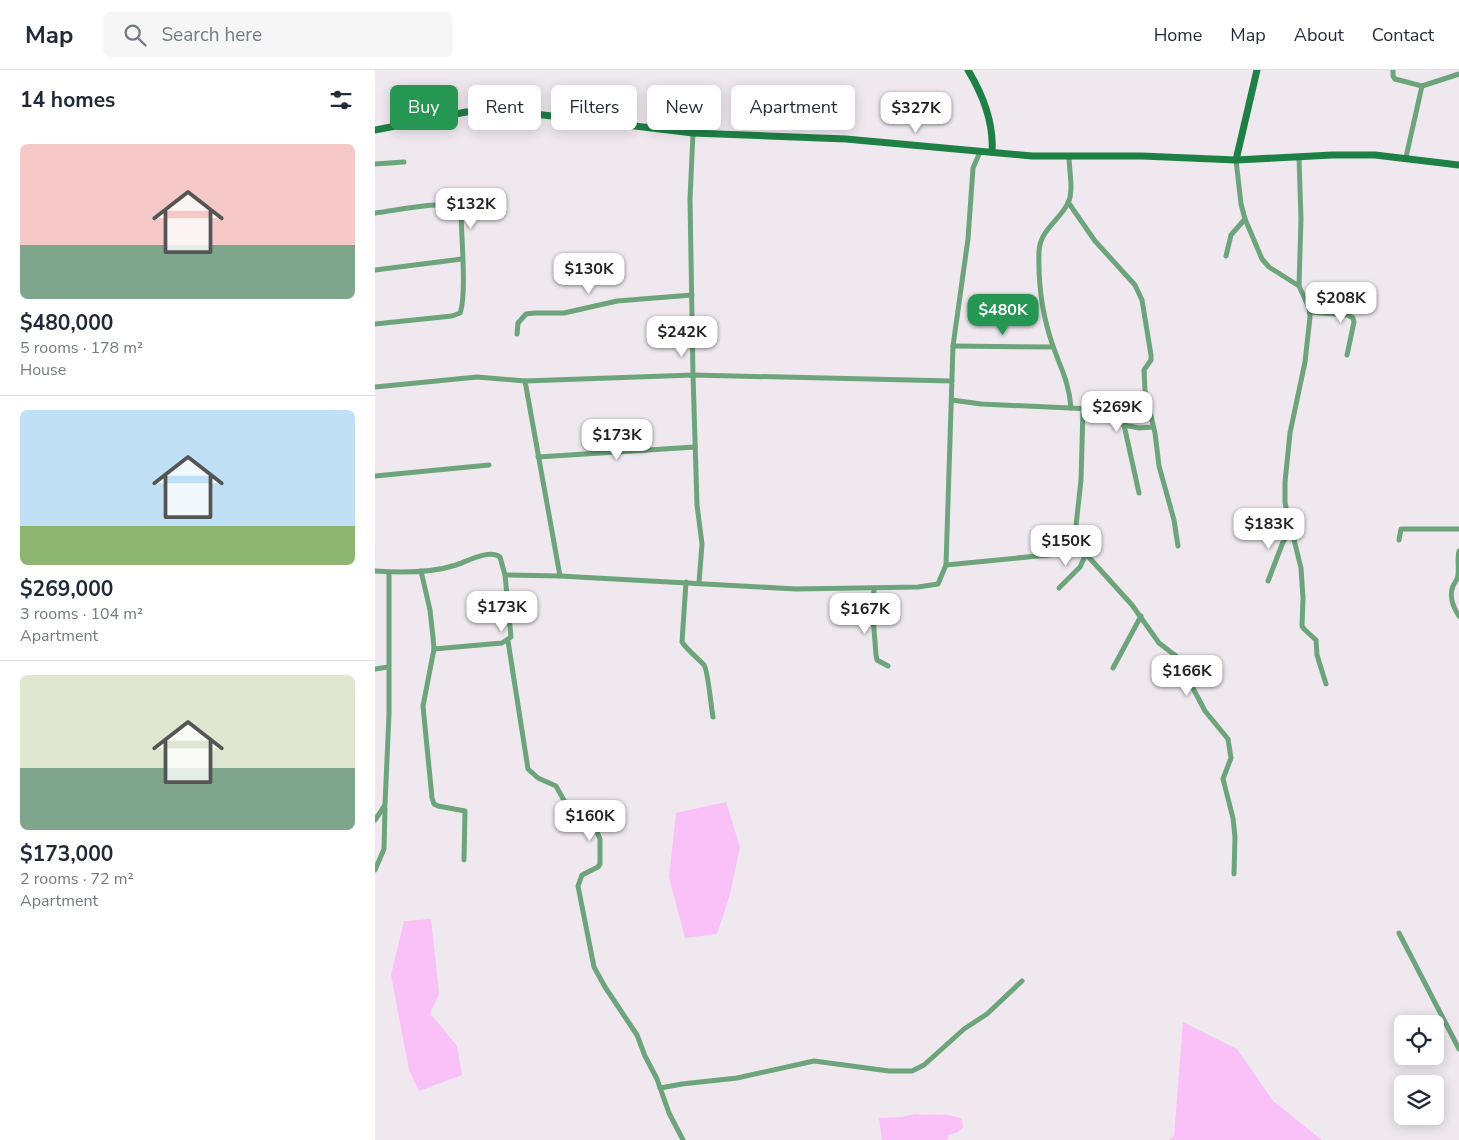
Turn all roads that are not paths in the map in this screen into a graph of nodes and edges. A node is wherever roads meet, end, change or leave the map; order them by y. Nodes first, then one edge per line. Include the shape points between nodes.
1 (967, 70) edge
2 (1257, 70) edge
3 (1393, 70) edge
4 (1459, 74) edge
5 (1423, 86) junction
6 (375, 130) edge
7 (693, 134) junction
8 (979, 152) junction
9 (992, 152) junction
10 (1069, 157) junction
11 (1406, 157) junction
12 (1299, 158) junction
13 (1236, 160) junction
14 (404, 162) dead end
15 (375, 164) edge
16 (1459, 165) edge
17 (1068, 202) junction
18 (375, 213) edge
19 (1245, 219) junction
20 (1226, 256) dead end
21 (462, 259) junction
22 (375, 270) edge
23 (1299, 286) junction
24 (692, 295) junction
25 (1310, 312) junction
26 (375, 324) edge
27 (517, 334) dead end
28 (953, 346) junction
29 (1053, 347) junction
30 (1347, 355) dead end
31 (693, 375) junction
32 (525, 381) junction
33 (952, 381) junction
34 (375, 387) edge
35 (952, 400) junction
36 (1071, 408) junction
37 (1083, 410) junction
38 (1124, 425) junction
39 (1153, 428) junction
40 (695, 447) junction
41 (538, 457) junction
42 (489, 465) dead end
43 (375, 476) edge
44 (1139, 493) dead end
45 (1459, 529) edge
46 (1291, 531) junction
47 (1399, 540) dead end
48 (1074, 544) junction
49 (1178, 546) dead end
50 (1459, 551) edge
51 (1086, 554) junction
52 (946, 566) junction
53 (375, 571) edge
54 (421, 571) junction
55 (389, 572) junction
56 (505, 575) junction
57 (560, 576) junction
58 (1268, 581) dead end
59 (686, 582) junction
60 (699, 583) junction
61 (874, 588) junction
62 (1059, 588) dead end
63 (1141, 616) junction
64 (1459, 616) edge
65 (508, 641) junction
66 (434, 649) junction
67 (888, 666) dead end
68 (388, 667) junction
69 (1113, 668) dead end
70 (375, 669) edge
71 (1326, 684) dead end
72 (713, 717) dead end
73 (385, 805) junction
74 (375, 820) edge
75 (464, 860) dead end
76 (375, 870) edge
77 (1234, 874) dead end
78 (1399, 933) dead end
79 (1022, 981) dead end
80 (1459, 1049) edge
81 (661, 1088) junction
82 (683, 1140) edge

1 - 9 main road via 975,81 991,123
2 - 13 main road
3 - 5 street via 1395,79
4 - 5 street
5 - 11 street
6 - 7 main road via 466,112 502,111
7 - 8 main road via 846,139
7 - 24 street via 690,199
8 - 9 main road
8 - 28 street via 973,168 968,239
9 - 10 main road
10 - 13 main road
10 - 17 street
11 - 12 main road via 1332,155
11 - 16 main road
12 - 13 main road
12 - 23 street
13 - 19 street
14 - 15 street
17 - 29 street via 1051,223 1039,248 1040,295
17 - 39 street via 1095,241 1135,284 1142,300 1151,355 1144,370 1145,390
18 - 21 street via 452,204 458,207 461,211
19 - 20 street via 1231,235
19 - 23 street via 1269,267
21 - 22 street
21 - 26 street via 463,304 460,313
23 - 25 street
24 - 27 street via 617,301 564,313 526,314 518,323
24 - 31 street
25 - 30 street via 1353,318
25 - 46 street via 1305,362 1286,462 1285,503
28 - 29 street
28 - 33 street
29 - 36 street via 1068,383
31 - 32 street
31 - 33 street
31 - 40 street
32 - 34 street via 477,378
32 - 41 street
33 - 35 street
35 - 36 street
35 - 52 street
36 - 37 street
37 - 38 street via 1092,409
37 - 48 street via 1081,480
38 - 39 street
38 - 44 street
39 - 49 street
40 - 41 street
40 - 60 street via 702,544
41 - 57 street
42 - 43 street
45 - 47 street via 1401,529
46 - 58 street via 1283,542
46 - 71 street via 1301,568 1302,626 1316,640 1317,656
48 - 51 street
48 - 52 street via 1058,554
50 - 64 street via 1459,573 1451,594
51 - 62 street via 1080,567
51 - 63 street
52 - 61 street via 938,584
53 - 55 street
54 - 55 street
54 - 56 street via 451,567 494,554 501,558
54 - 66 street
55 - 68 street
56 - 57 street
56 - 65 street via 512,629
57 - 59 street
59 - 60 street
59 - 72 street via 682,642 708,672
60 - 61 street via 796,589
61 - 67 street via 876,655 877,660
63 - 69 street
63 - 77 street via 1159,643 1176,656 1205,711 1229,739 1231,758 1223,779 1233,818
65 - 66 street
65 - 81 street via 529,769 538,778 557,786 566,804 592,822 600,839 598,867 582,875 578,886 594,967 637,1035
66 - 75 street via 423,706 432,798 438,806 465,811
68 - 70 street
68 - 73 street
73 - 74 street
73 - 76 street via 384,849
78 - 80 street
79 - 81 street via 987,1014 912,1071 814,1061 737,1078
81 - 82 street

